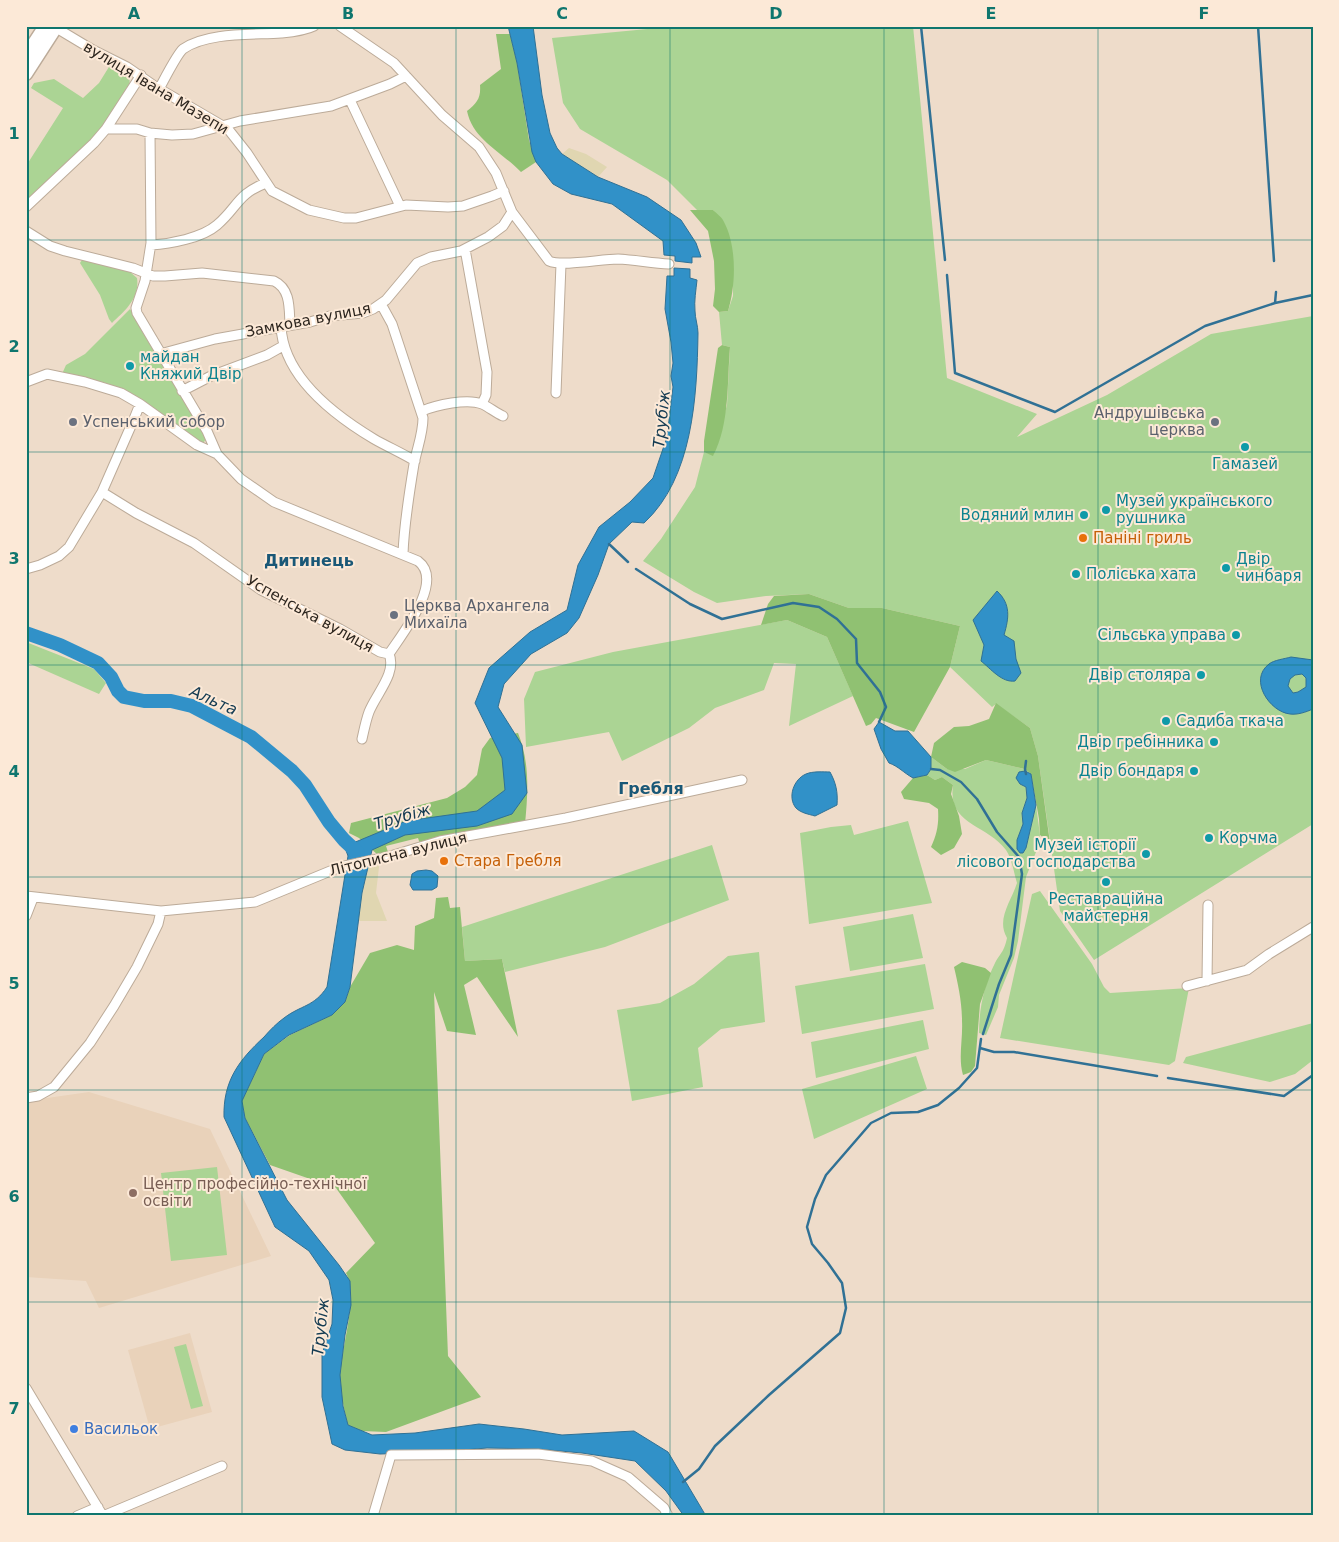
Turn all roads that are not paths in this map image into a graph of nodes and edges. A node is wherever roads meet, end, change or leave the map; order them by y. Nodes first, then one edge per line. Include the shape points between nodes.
1 (314, 26) edge
2 (53, 27) edge
3 (344, 27) edge
4 (26, 55) edge
5 (26, 74) edge
6 (141, 75) junction
7 (406, 76) junction
8 (159, 88) junction
9 (350, 100) junction
10 (223, 125) junction
11 (106, 129) junction
12 (150, 133) junction
13 (266, 183) junction
14 (504, 190) junction
15 (400, 206) junction
16 (26, 207) edge
17 (512, 212) junction
18 (26, 231) edge
19 (151, 245) junction
20 (465, 249) junction
21 (561, 264) junction
22 (669, 264) dead end
23 (146, 273) junction
24 (382, 304) junction
25 (286, 326) junction
26 (283, 346) junction
27 (160, 354) junction
28 (26, 382) edge
29 (182, 391) junction
30 (556, 393) dead end
31 (140, 404) junction
32 (482, 404) junction
33 (422, 411) junction
34 (503, 416) dead end
35 (217, 454) junction
36 (415, 461) junction
37 (102, 492) junction
38 (403, 554) junction
39 (26, 569) edge
40 (389, 654) junction
41 (362, 739) dead end
42 (742, 780) dead end
43 (30, 897) edge
44 (1208, 905) dead end
45 (161, 911) junction
46 (26, 916) edge
47 (1313, 927) edge
48 (1207, 980) junction
49 (1187, 986) dead end
50 (26, 1098) edge
51 (26, 1388) edge
52 (222, 1466) dead end
53 (98, 1507) junction
54 (77, 1516) edge
55 (103, 1516) edge
56 (373, 1516) edge
57 (668, 1516) edge

1 - 8 street via 288,32 221,37 197,44 181,52
2 - 4 main road
2 - 5 main road
2 - 6 street, вулиця Івана Мазепи
3 - 7 street via 390,60
6 - 8 street, вулиця Івана Мазепи
6 - 11 street
7 - 9 street
7 - 14 street via 442,116 479,147 492,164
8 - 10 street, вулиця Івана Мазепи
9 - 10 street
9 - 15 street
10 - 12 street via 182,135
10 - 13 street, вулиця Івана Мазепи via 240,142
11 - 12 street via 138,129
11 - 16 street
12 - 19 street
13 - 15 street, вулиця Івана Мазепи via 276,194 304,207 344,218 356,218
13 - 19 street via 244,194 209,230 176,242
14 - 15 street, вулиця Івана Мазепи via 459,206
14 - 17 street
17 - 20 street, Замкова вулиця via 498,230
17 - 21 street via 545,258
18 - 23 street via 50,246
19 - 23 street
20 - 24 street, Замкова вулиця via 417,263
20 - 32 street via 487,372 488,388
21 - 22 street via 620,259
21 - 30 street
23 - 25 street via 161,276 211,274 274,281 287,295
23 - 27 street via 136,310
24 - 25 street, Замкова вулиця via 363,313 335,315
24 - 33 street
25 - 26 street
25 - 27 street, Замкова вулиця via 214,339
26 - 29 street
26 - 36 street via 296,372 314,394 364,432
27 - 29 street
28 - 31 street via 47,374 108,388
29 - 35 street
31 - 35 street via 197,445
31 - 37 street
32 - 33 street via 444,404
32 - 34 street
33 - 36 street via 422,430
35 - 38 street via 241,479 274,502
36 - 38 street
37 - 39 street via 65,551 40,566
37 - 40 street, Успенська вулиця via 194,543 257,588
38 - 40 street via 422,563 428,579 419,606
40 - 41 street, Успенська вулиця via 392,662 390,671 369,712
42 - 45 street, Літописна вулиця via 440,841 340,867 255,902
43 - 45 street, Літописна вулиця
43 - 46 street
44 - 48 street
45 - 50 street via 137,967 90,1043 54,1087 38,1096
47 - 48 street via 1249,970
48 - 49 street
51 - 53 street
52 - 55 street
53 - 54 street
53 - 55 street
56 - 57 street via 391,1456 538,1454 592,1461 628,1477 664,1508

